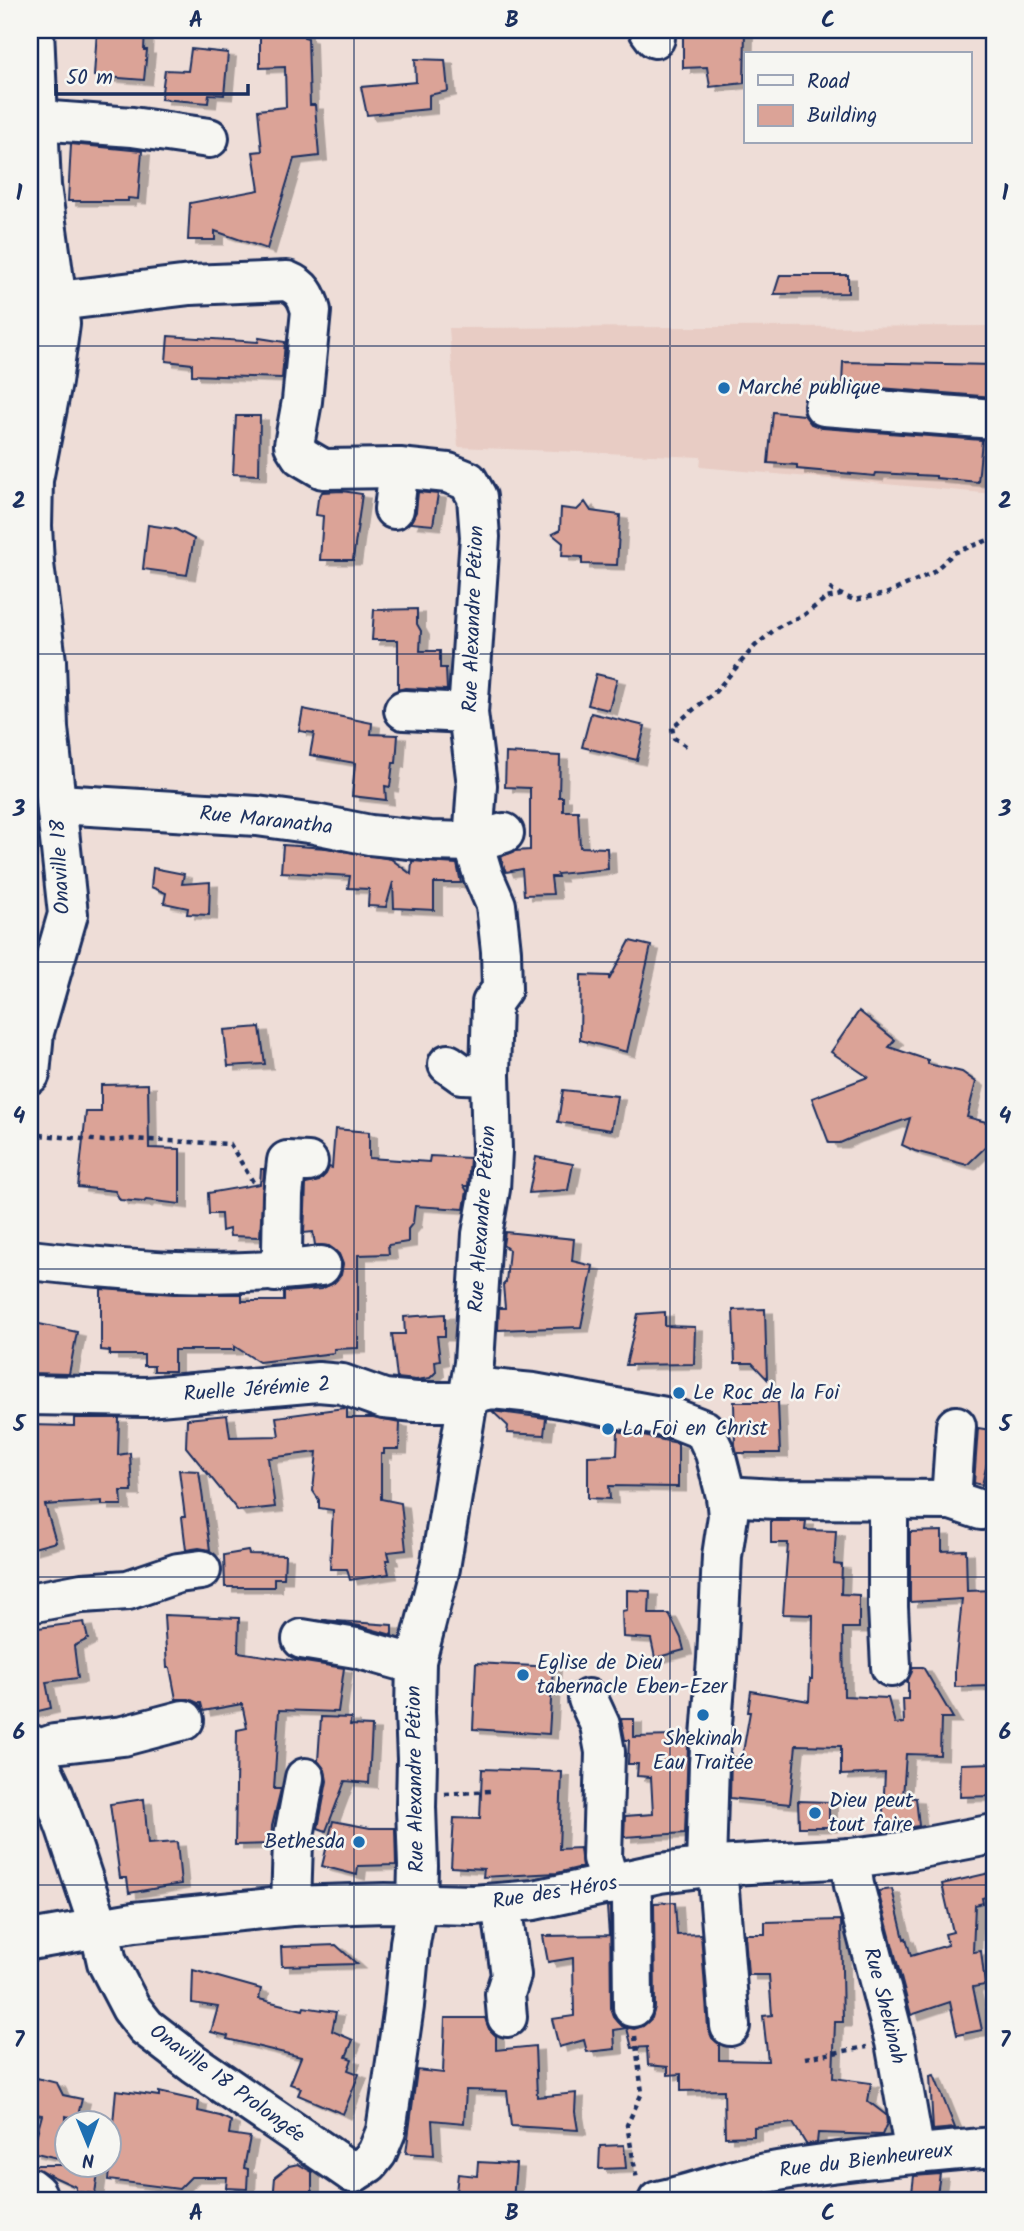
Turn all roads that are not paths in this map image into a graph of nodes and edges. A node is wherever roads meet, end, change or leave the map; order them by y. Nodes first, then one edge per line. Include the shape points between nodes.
1 (34, 30) edge
2 (38, 120) junction
3 (209, 138) dead end
4 (35, 186) edge
5 (58, 301) junction
6 (824, 406) dead end
7 (994, 419) edge
8 (398, 468) junction
9 (394, 509) dead end
10 (32, 565) edge
11 (404, 710) dead end
12 (468, 713) junction
13 (48, 799) edge
14 (489, 837) junction
15 (31, 1026) edge
16 (448, 1064) dead end
17 (30, 1074) edge
18 (490, 1076) junction
19 (309, 1162) dead end
20 (30, 1260) edge
21 (321, 1266) dead end
22 (275, 1272) junction
23 (470, 1394) junction
24 (30, 1395) edge
25 (956, 1426) dead end
26 (726, 1496) junction
27 (888, 1500) junction
28 (201, 1570) dead end
29 (30, 1603) edge
30 (302, 1639) dead end
31 (416, 1661) junction
32 (891, 1667) dead end
33 (588, 1699) dead end
34 (184, 1720) dead end
35 (32, 1748) edge
36 (305, 1778) dead end
37 (994, 1834) edge
38 (849, 1858) junction
39 (711, 1866) junction
40 (620, 1882) junction
41 (501, 1903) junction
42 (417, 1904) junction
43 (290, 1906) junction
44 (99, 1927) junction
45 (30, 1940) edge
46 (633, 2007) road end
47 (507, 2017) dead end
48 (730, 2026) dead end
49 (994, 2147) edge
50 (915, 2154) junction
51 (356, 2187) edge
52 (30, 2188) edge
53 (649, 2196) edge
54 (39, 2201) edge

1 - 2 street, Onaville 18
2 - 3 street
2 - 4 street, Onaville 18
4 - 5 street, Onaville 18
5 - 8 street, Rue Alexandre Pétion via 190,285 295,284 303,290 311,311 294,445 301,456 300,470
5 - 10 street, Onaville 18 via 60,324 52,382 33,480
6 - 7 street
8 - 9 street
8 - 12 street, Rue Alexandre Pétion via 448,472 468,481 477,497 480,537
10 - 13 street, Onaville 18 via 46,661
11 - 12 street
12 - 14 street, Rue Alexandre Pétion
13 - 14 street, Rue Maranatha via 257,816 430,841
13 - 15 street, Onaville 18 via 68,914
14 - 18 street, Rue Alexandre Pétion via 483,875 496,905 502,989 492,1003
15 - 17 street, Onaville 18
16 - 18 street via 462,1074
18 - 23 street, Rue Alexandre Pétion via 491,1176
19 - 22 street via 287,1161 282,1252
20 - 22 street via 120,1270
21 - 22 street
23 - 24 street, Ruelle Jérémie 2 via 457,1402 416,1402 318,1382 147,1397
23 - 26 street, Ruelle Jérémie 2 via 492,1389 533,1393 676,1419 704,1430
23 - 31 street, Rue Alexandre Pétion via 440,1568
25 - 27 street via 966,1505
26 - 27 street
26 - 39 street, Ruelle Jérémie 2 via 705,1835
27 - 32 street
28 - 29 street via 128,1590
30 - 31 street
31 - 42 street, Rue Alexandre Pétion
33 - 40 street via 605,1752 602,1858
34 - 35 street via 123,1736
35 - 44 street, Onaville 18 Prolongée via 51,1788
36 - 43 street via 293,1841
37 - 38 street, Rue des Héros
38 - 39 street, Rue des Héros
38 - 50 street, Rue Shekinah via 895,2042
39 - 40 street, Rue des Héros
39 - 48 street, Ruelle Jérémie 2
40 - 41 street, Rue des Héros
40 - 46 street via 632,1899
41 - 42 street, Rue des Héros
41 - 47 street via 511,1975 505,1994
42 - 43 street, Rue des Héros
42 - 51 street, Rue Alexandre Pétion via 386,2131
43 - 44 street, Rue des Héros
44 - 45 street, Rue des Héros
44 - 51 street, Onaville 18 Prolongée via 107,1962 146,2027
49 - 50 street, Rue du Bienheureux
50 - 53 street, Rue du Bienheureux via 757,2175 685,2196
52 - 54 street

